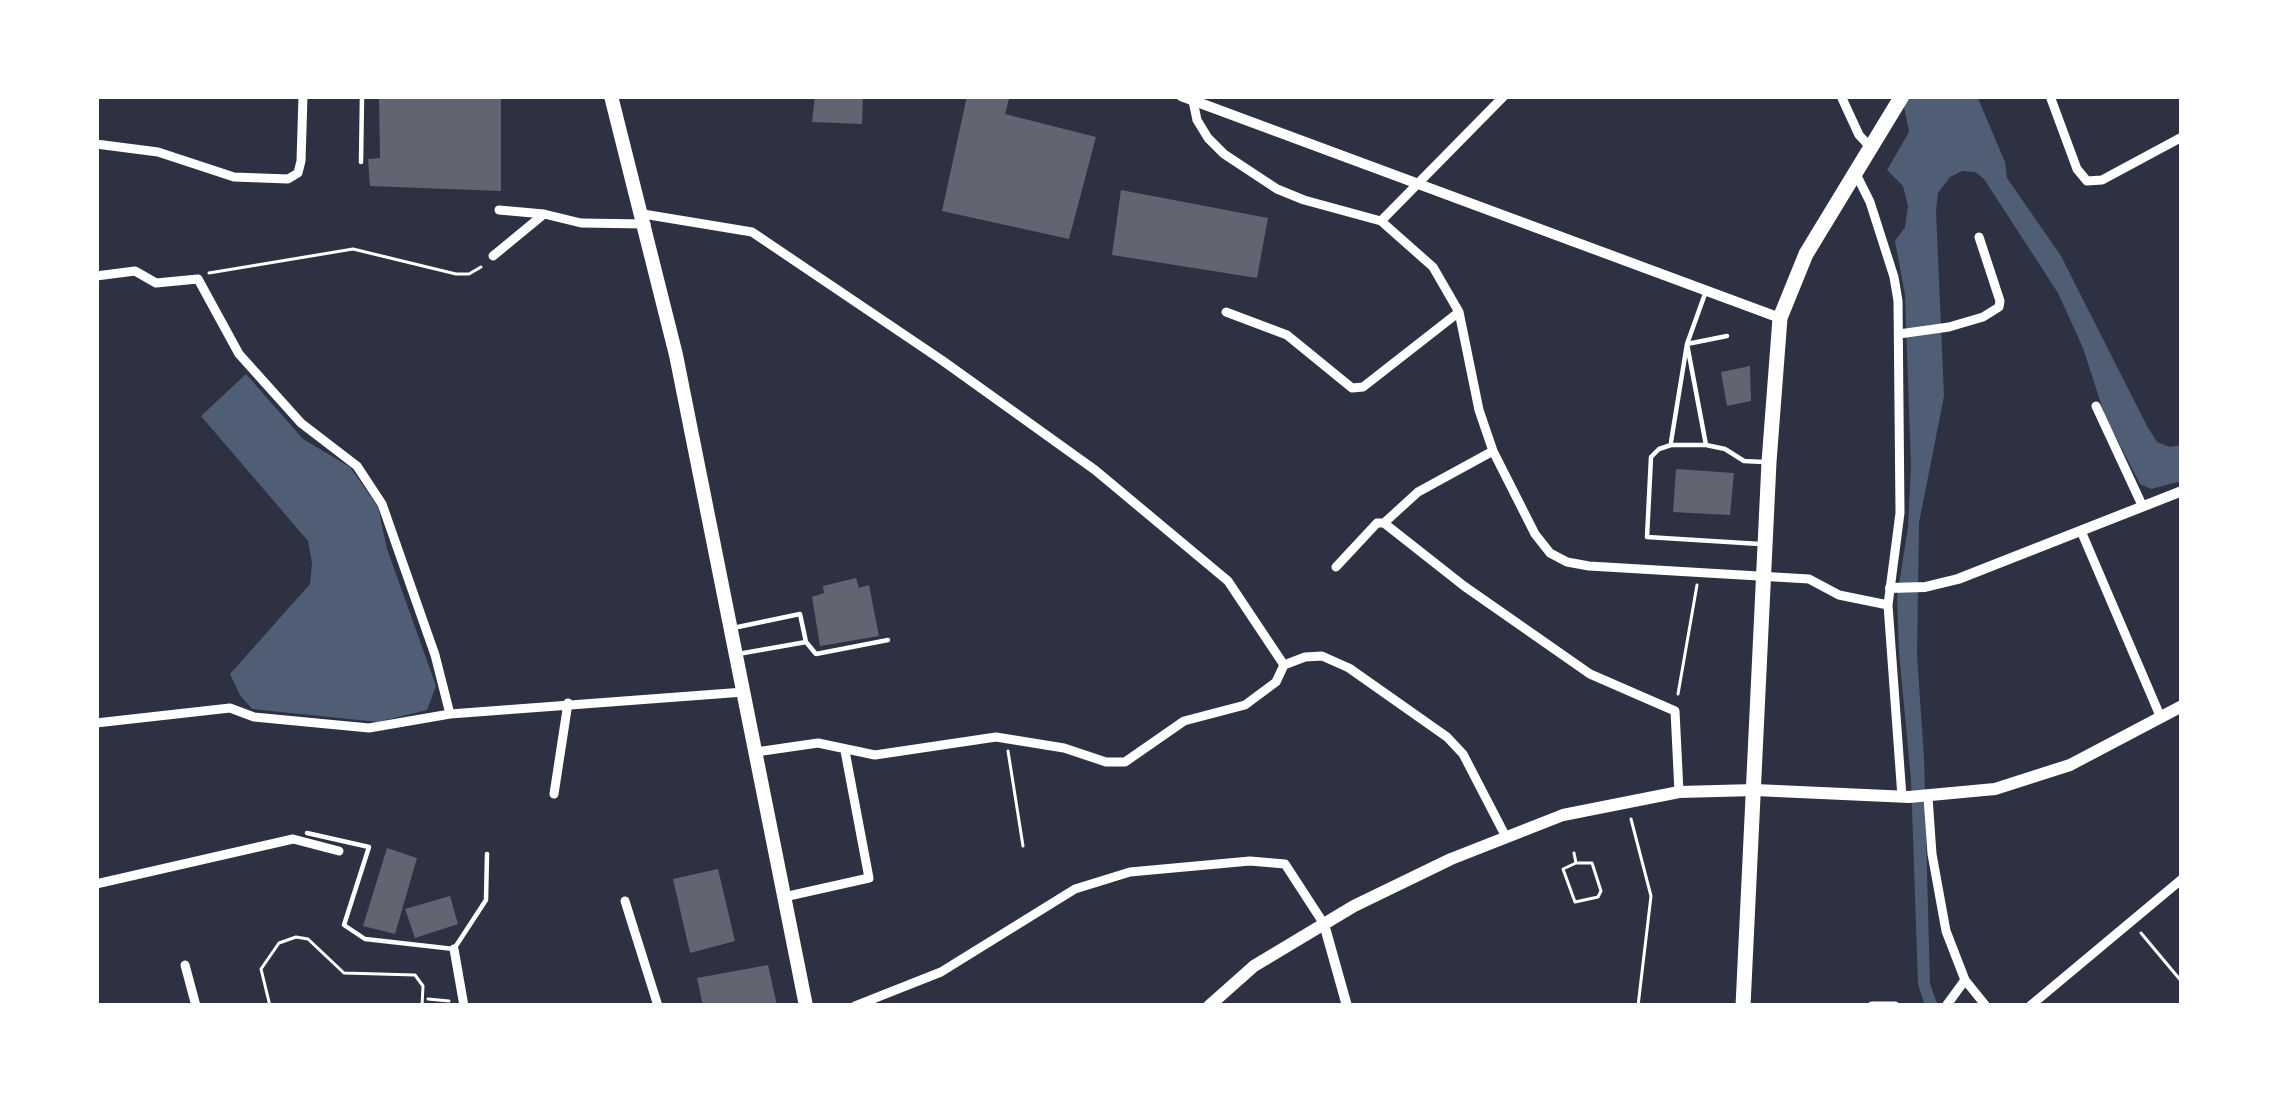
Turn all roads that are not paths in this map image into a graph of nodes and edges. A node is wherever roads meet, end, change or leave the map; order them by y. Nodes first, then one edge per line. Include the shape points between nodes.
1 (303, 96) edge
2 (362, 96) edge
3 (611, 96) edge
4 (1504, 96) edge
5 (1840, 96) edge
6 (2050, 96) edge
7 (1187, 98) edge
8 (1899, 102) edge
9 (2182, 137) edge
10 (96, 144) edge
11 (1872, 149) junction
12 (361, 162) dead end
13 (1856, 174) junction
14 (1417, 183) junction
15 (499, 210) dead end
16 (544, 214) junction
17 (644, 219) junction
18 (1381, 221) junction
19 (1979, 237) dead end
20 (493, 256) road end
21 (96, 276) edge
22 (1706, 291) junction
23 (1226, 312) dead end
24 (1459, 312) junction
25 (1780, 318) junction
26 (1902, 334) junction
27 (1727, 336) dead end
28 (1687, 344) junction
29 (2096, 406) dead end
30 (1671, 445) junction
31 (1706, 446) junction
32 (1493, 451) junction
33 (1769, 462) junction
34 (2182, 490) edge
35 (2142, 505) junction
36 (1384, 523) junction
37 (2081, 531) junction
38 (1765, 544) junction
39 (1336, 567) dead end
40 (1764, 575) junction
41 (1894, 588) junction
42 (1888, 605) junction
43 (733, 628) junction
44 (888, 640) dead end
45 (806, 642) junction
46 (738, 654) junction
47 (1284, 664) junction
48 (744, 692) junction
49 (568, 704) junction
50 (2182, 706) edge
51 (450, 714) junction
52 (2161, 718) junction
53 (96, 723) edge
54 (845, 751) junction
55 (756, 752) junction
56 (1755, 790) junction
57 (1679, 792) junction
58 (554, 794) dead end
59 (1916, 797) junction
60 (308, 833) dead end
61 (1506, 836) junction
62 (339, 851) dead end
63 (487, 854) dead end
64 (2182, 879) edge
65 (96, 885) edge
66 (783, 897) junction
67 (626, 901) dead end
68 (1324, 924) junction
69 (454, 949) junction
70 (184, 964) dead end
71 (1965, 980) junction
72 (196, 1006) edge
73 (464, 1006) edge
74 (658, 1006) edge
75 (806, 1006) edge
76 (855, 1006) edge
77 (1210, 1006) edge
78 (1347, 1006) edge
79 (1743, 1006) edge
80 (1872, 1006) edge
81 (1895, 1006) edge
82 (1947, 1006) edge
83 (1986, 1006) edge
84 (2030, 1006) edge

1 - 10 street via 295,178 233,178 158,152
2 - 12 lane
3 - 17 main road
4 - 14 street
5 - 11 street
6 - 9 street via 2087,181
7 - 14 street
7 - 18 street via 1208,138 1277,189
8 - 11 highway
11 - 13 highway
13 - 25 highway via 1806,254
13 - 26 street via 1894,277
14 - 18 street
14 - 22 street
15 - 16 street
16 - 17 street via 581,223
16 - 20 street
17 - 43 main road
17 - 47 street via 664,214 752,232 943,361 1095,470 1228,581
18 - 24 street via 1433,267
19 - 26 street via 1999,307
21 - 51 street via 136,271 156,283 198,279 239,354 301,423 357,466 382,504
22 - 25 street
22 - 28 lane
23 - 24 street via 1287,335 1352,388
24 - 32 street
25 - 33 highway
26 - 41 street
27 - 28 lane
28 - 30 lane
28 - 31 lane
29 - 35 street
30 - 31 lane
30 - 38 lane via 1651,457 1647,537
31 - 33 lane
32 - 36 street via 1418,492
32 - 40 street via 1535,534 1567,562
33 - 38 highway
34 - 35 street
35 - 37 street
36 - 39 street
36 - 57 street via 1590,674 1675,711
37 - 41 street via 1958,579
37 - 52 street
38 - 40 highway
40 - 42 street via 1809,579
40 - 56 highway
41 - 42 street
42 - 59 street
43 - 45 lane via 800,614
43 - 46 main road
44 - 45 lane via 817,653
45 - 46 lane
46 - 48 main road
47 - 54 street via 1276,682 1245,705 1184,721 1125,762 1006,737
47 - 61 street via 1322,656 1339,662 1448,736
48 - 49 street
48 - 55 main road
49 - 51 street
49 - 58 street
50 - 52 main road
51 - 53 street via 369,728 230,708
52 - 59 main road via 2024,782
54 - 55 street via 818,742
54 - 66 street via 869,878
55 - 66 main road
56 - 57 main road
56 - 59 main road
56 - 79 highway
57 - 61 main road via 1563,815
59 - 71 street
60 - 69 lane via 369,847 344,925 365,939
61 - 68 main road
62 - 65 street via 293,839
63 - 69 lane via 486,900
64 - 84 street
66 - 75 main road
67 - 74 street
68 - 76 street via 1285,864 1130,872 1075,890 941,972
68 - 77 main road via 1254,966
68 - 78 street
69 - 73 street
70 - 72 street
71 - 82 street
71 - 83 street
80 - 81 street

